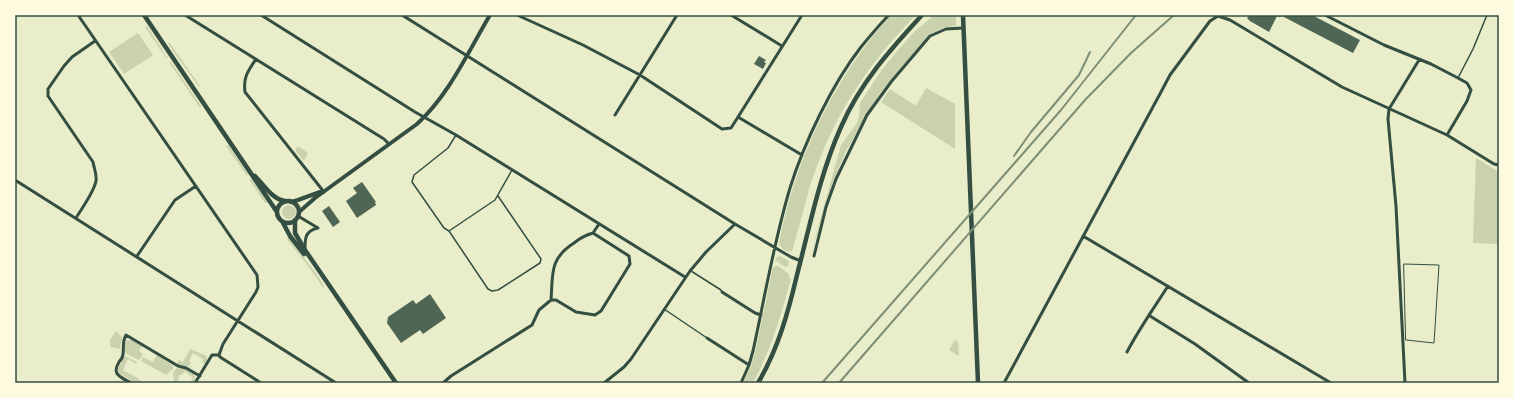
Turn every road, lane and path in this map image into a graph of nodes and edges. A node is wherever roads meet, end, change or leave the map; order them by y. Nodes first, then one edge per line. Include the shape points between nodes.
1 (78, 15) edge
2 (144, 15) edge
3 (185, 15) edge
4 (261, 15) edge
5 (402, 15) edge
6 (490, 15) edge
7 (517, 15) edge
8 (677, 15) edge
9 (731, 15) edge
10 (802, 15) edge
11 (889, 15) edge
12 (922, 15) edge
13 (926, 15) edge
14 (963, 15) edge
15 (1325, 15) edge
16 (1487, 15) edge
17 (1218, 16) edge
18 (915, 22) junction
19 (963, 28) junction
20 (95, 41) junction
21 (782, 46) junction
22 (466, 56) junction
23 (256, 59) junction
24 (1419, 60) junction
25 (640, 75) junction
26 (1458, 78) junction
27 (1389, 109) junction
28 (615, 115) dead end
29 (738, 116) junction
30 (425, 117) junction
31 (456, 135) junction
32 (1447, 135) junction
33 (389, 144) junction
34 (802, 154) junction
35 (246, 165) junction
36 (1499, 165) edge
37 (512, 170) junction
38 (15, 180) edge
39 (196, 186) junction
40 (323, 191) junction
41 (498, 196) junction
42 (289, 201) junction
43 (277, 212) junction
44 (297, 216) junction
45 (76, 218) junction
46 (282, 221) junction
47 (599, 224) junction
48 (735, 224) junction
49 (449, 231) junction
50 (593, 233) junction
51 (1083, 236) junction
52 (774, 247) junction
53 (305, 250) junction
54 (137, 256) junction
55 (814, 256) dead end
56 (801, 260) junction
57 (1404, 264) joint
58 (690, 271) junction
59 (321, 276) junction
60 (685, 277) junction
61 (1168, 286) junction
62 (722, 292) joint
63 (551, 300) junction
64 (664, 309) junction
65 (761, 314) junction
66 (1150, 316) junction
67 (237, 321) junction
68 (708, 338) joint
69 (1127, 352) dead end
70 (219, 355) junction
71 (749, 365) junction
72 (200, 376) junction
73 (131, 383) edge
74 (195, 383) edge
75 (261, 383) edge
76 (336, 383) edge
77 (396, 383) edge
78 (443, 383) edge
79 (604, 383) edge
80 (741, 383) edge
81 (758, 383) edge
82 (978, 383) edge
83 (1004, 383) edge
84 (1249, 383) edge
85 (1331, 383) edge
86 (1404, 383) edge

1 - 20 street
2 - 35 main road
3 - 23 street
4 - 30 street
5 - 22 street
6 - 22 street
7 - 25 street via 584,45
8 - 25 street
9 - 21 street
10 - 21 street
11 - 34 street via 860,48 842,76
12 - 18 main road
13 - 18 main road
14 - 19 main road
15 - 24 street
16 - 26 lane via 1474,49
17 - 27 street via 1230,20 1342,87
17 - 51 street via 1208,25 1170,75
18 - 56 main road via 868,78 849,110 824,171
19 - 55 street via 946,29 930,36 891,82 867,116 836,179
19 - 82 main road
20 - 39 street
20 - 45 street via 72,57 47,92 93,162 96,181
21 - 29 street
22 - 30 street
22 - 48 street
23 - 33 street
23 - 40 street via 244,82 245,92
24 - 26 street
24 - 27 street
25 - 28 street
25 - 29 street via 722,128 731,128
26 - 32 street via 1467,83 1471,90
27 - 32 street
27 - 86 street
29 - 34 street
30 - 31 street
30 - 33 street
31 - 37 street
31 - 49 lane via 448,148 412,179 444,228
32 - 36 street
33 - 40 street
34 - 52 street via 790,186
35 - 42 main road via 274,197
35 - 43 main road
37 - 41 lane
37 - 47 street
38 - 45 street
39 - 54 street via 175,200
39 - 67 street via 257,275 256,292
40 - 42 street
40 - 44 street
41 - 49 lane
41 - 49 lane via 540,256 540,263 498,290 490,291
42 - 43 main road via 281,203
42 - 44 main road via 296,205
43 - 46 main road
44 - 46 main road via 288,222
44 - 53 main road via 295,233
44 - 53 street via 318,228 306,235
45 - 54 street
46 - 59 main road via 290,236
47 - 50 street
47 - 60 street
48 - 52 street
48 - 58 street
50 - 63 street via 584,236 558,255 554,267
50 - 63 street via 629,256 630,260 601,311 595,315 584,314
51 - 61 street
51 - 83 street
52 - 56 street
52 - 65 street
53 - 59 main road
54 - 67 street
56 - 81 main road via 778,343
57 - 57 path via 1406,340 1434,343 1439,265
58 - 60 street
58 - 62 lane
59 - 77 main road
60 - 64 street
61 - 66 street
61 - 85 street
62 - 65 street
63 - 78 street via 539,310 532,324
64 - 68 lane
64 - 79 street via 631,359
65 - 71 street
66 - 69 street via 1138,331
66 - 84 street via 1195,344
67 - 70 street
67 - 76 street
68 - 71 street
70 - 72 street via 212,355
70 - 75 street
71 - 80 street
72 - 73 street via 126,335 123,356 116,370 119,376
72 - 74 street

